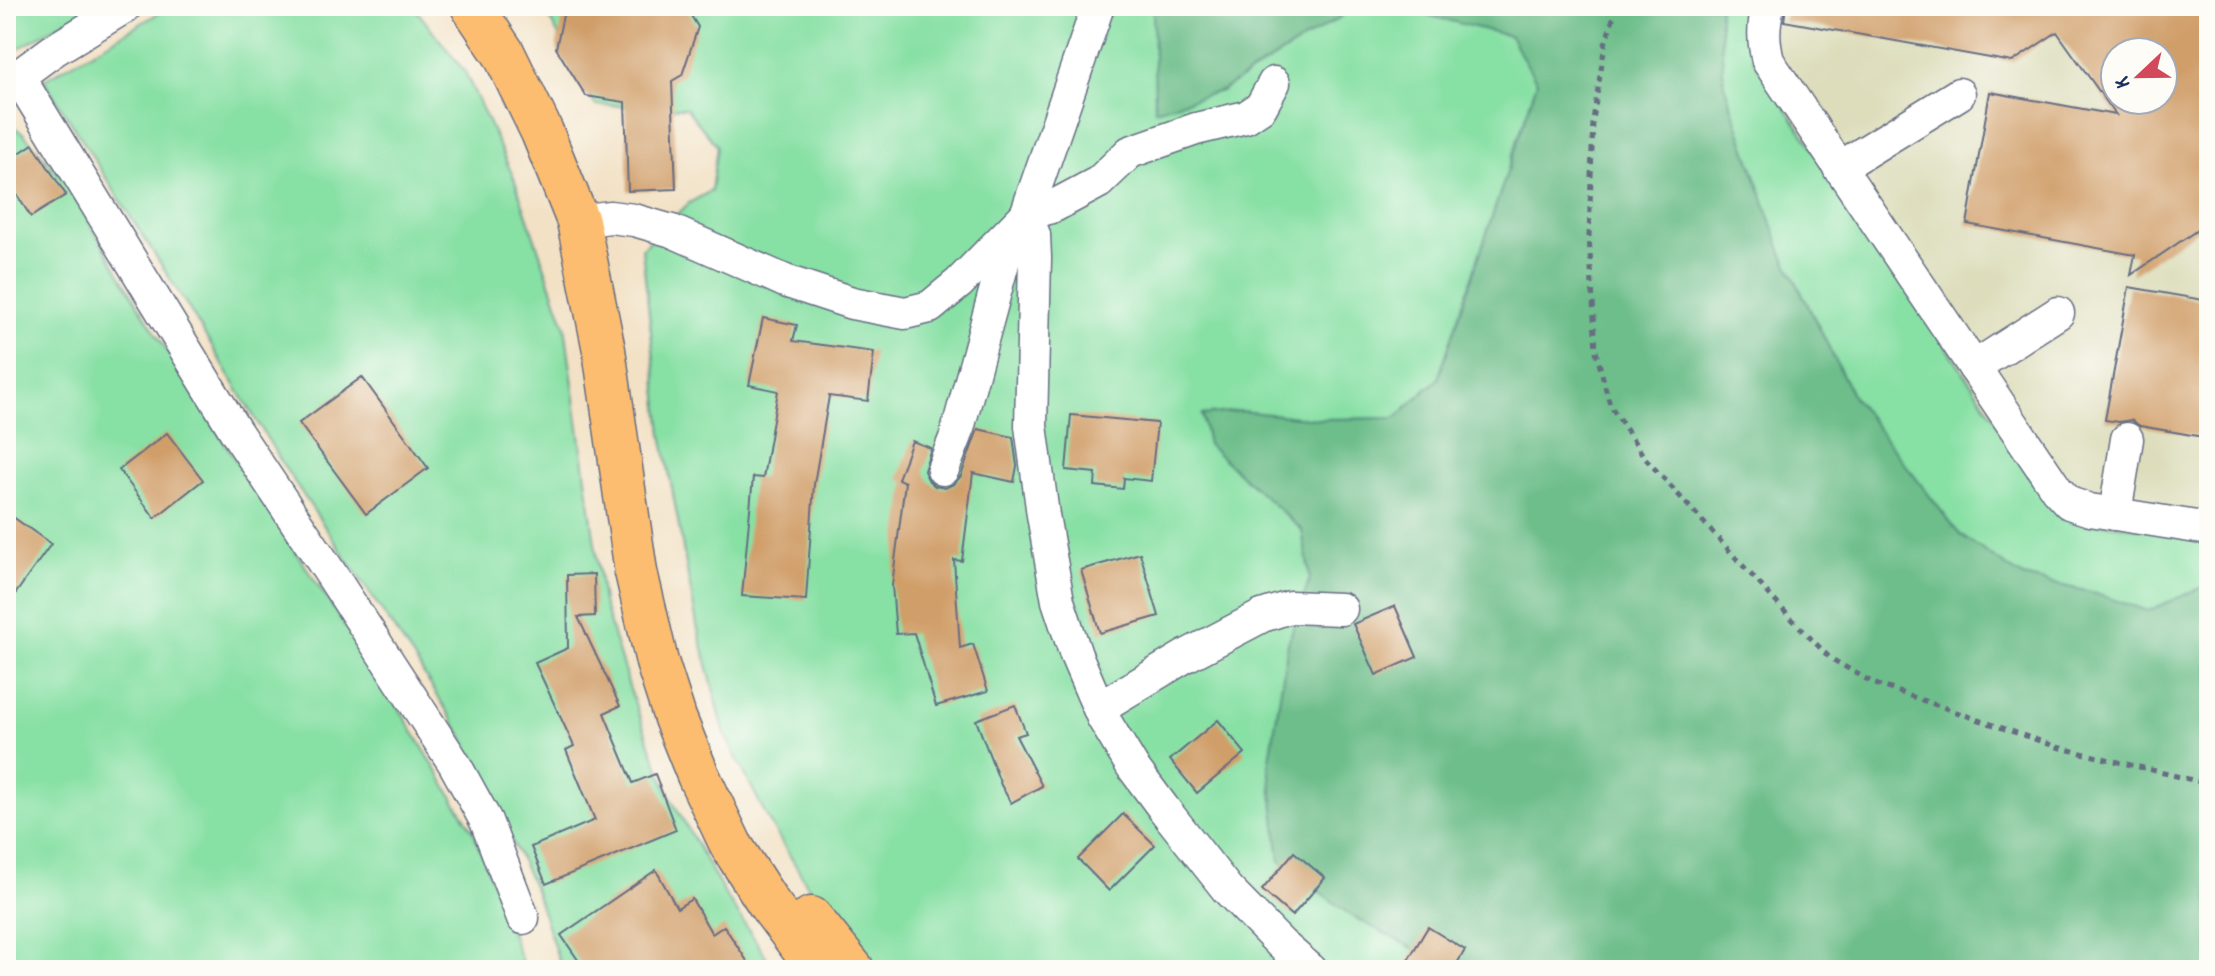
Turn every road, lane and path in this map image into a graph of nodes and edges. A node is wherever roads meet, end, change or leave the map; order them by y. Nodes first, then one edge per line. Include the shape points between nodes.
1 (126, 6) edge
2 (472, 6) edge
3 (504, 6) edge
4 (1098, 6) edge
5 (1617, 6) edge
6 (1768, 6) edge
7 (12, 80) edge
8 (1274, 83) dead end
9 (1959, 94) dead end
10 (1839, 168) junction
11 (1026, 215) junction
12 (586, 220) junction
13 (2058, 313) dead end
14 (1974, 367) junction
15 (2127, 439) dead end
16 (943, 469) dead end
17 (2115, 514) junction
18 (2209, 529) edge
19 (1341, 609) dead end
20 (1099, 708) junction
21 (2209, 784) edge
22 (523, 918) dead end
23 (819, 970) edge
24 (853, 970) edge
25 (1311, 970) edge

1 - 7 street
2 - 12 main road via 504,54
3 - 12 main road via 588,191
4 - 11 street
5 - 21 path via 1593,120 1589,250 1596,351 1610,405 1645,458 1830,658 1873,683 2057,747
6 - 10 street via 1768,61
7 - 22 street via 454,763 486,821
8 - 11 street via 1261,107 1246,117 1130,152 1099,182
9 - 10 street
10 - 14 street
11 - 12 street via 930,307 905,313 785,281 672,231 634,220
11 - 16 street via 1004,259
11 - 20 street via 1035,258 1031,426 1043,515 1058,601
12 - 23 main road via 636,572 657,662 698,775 731,845
12 - 24 main road via 620,323 651,527 689,687 728,784 784,885
13 - 14 street
14 - 17 street via 2069,503
15 - 17 street
17 - 18 street
19 - 20 street via 1290,607 1262,616
20 - 25 street via 1132,766 1227,889

